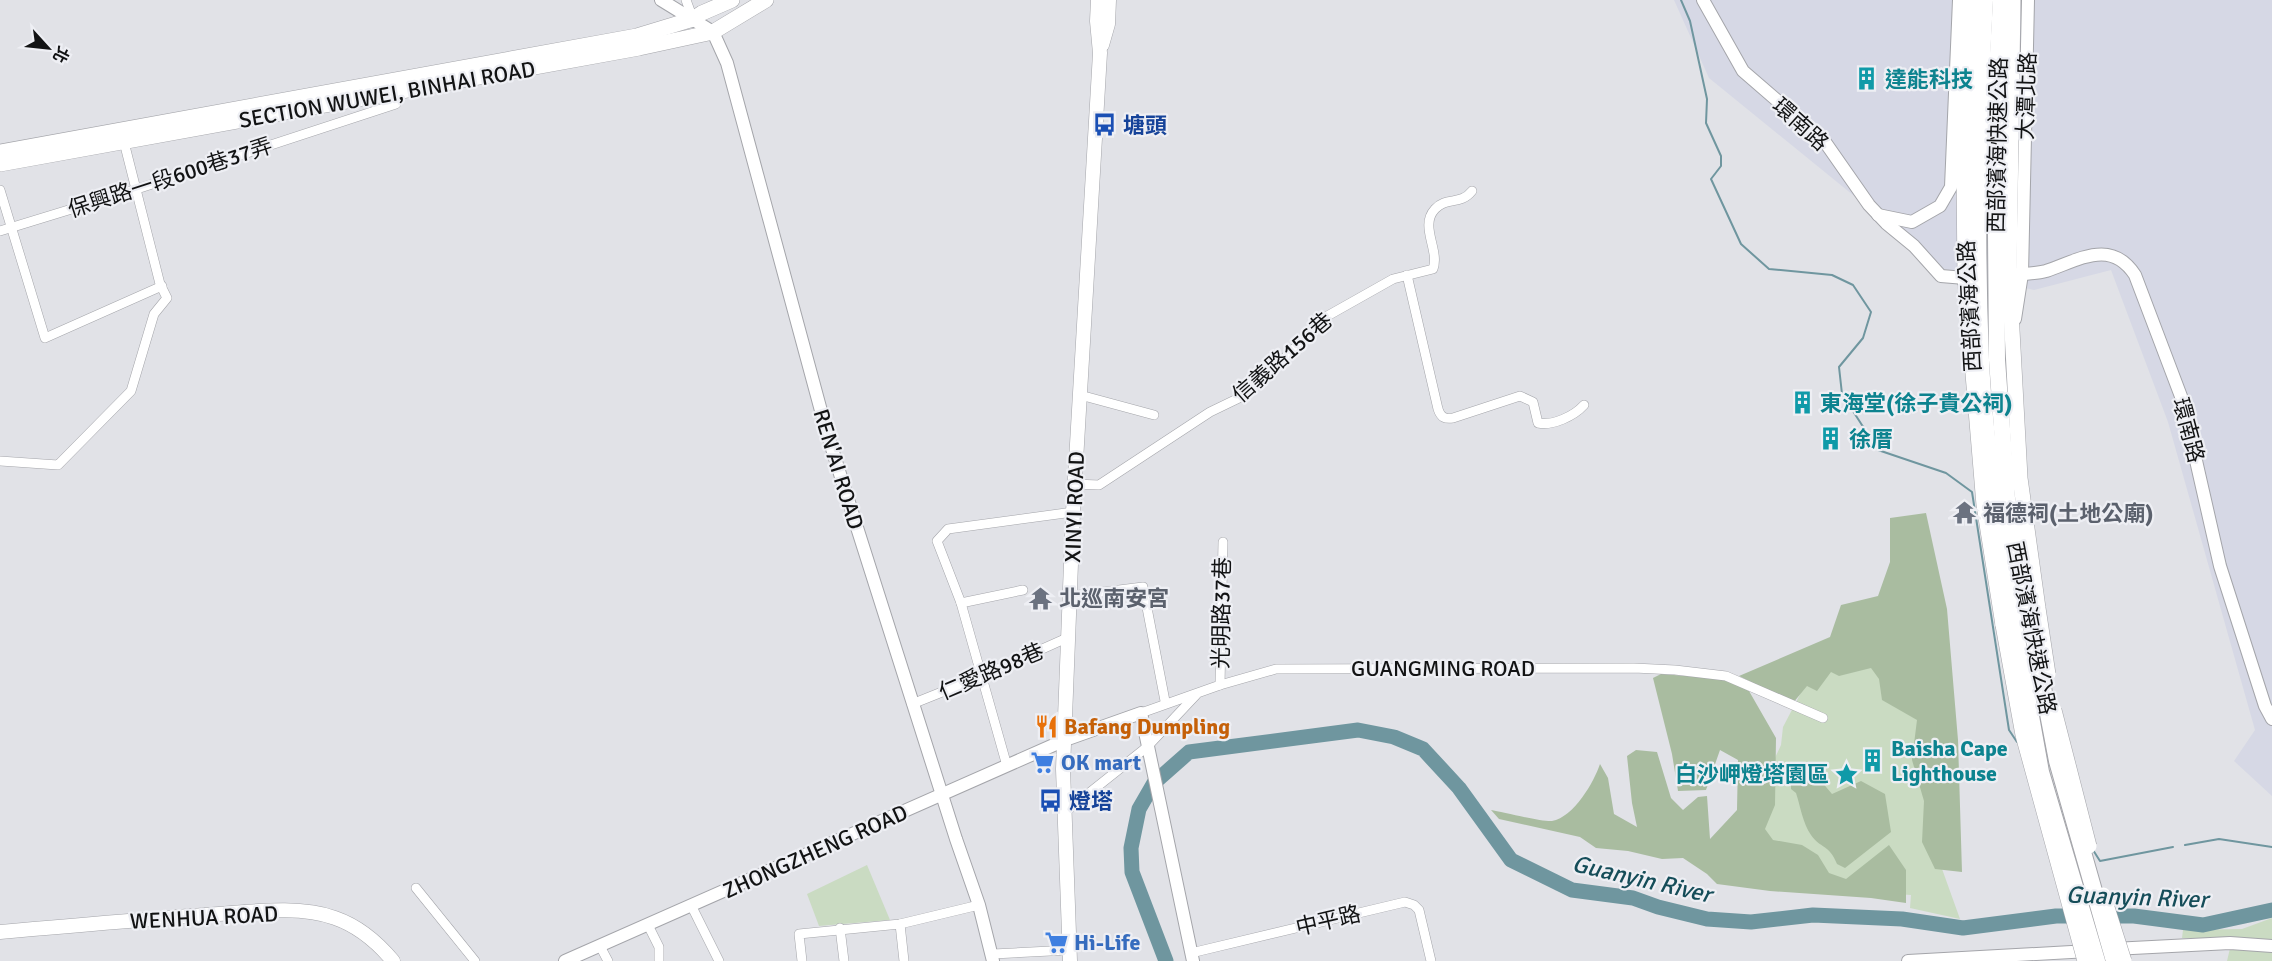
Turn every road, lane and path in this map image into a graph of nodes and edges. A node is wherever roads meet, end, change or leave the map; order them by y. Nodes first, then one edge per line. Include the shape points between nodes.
1 (661, 0) edge
2 (686, 0) edge
3 (732, 0) edge
4 (766, 0) edge
5 (1098, 0) edge
6 (1109, 0) edge
7 (1703, 0) edge
8 (1959, 0) edge
9 (1971, 0) edge
10 (1985, 0) edge
11 (2001, 0) edge
12 (2013, 0) edge
13 (2028, 0) edge
14 (693, 19) junction
15 (713, 32) junction
16 (1100, 53) junction
17 (398, 92) junction
18 (124, 142) junction
19 (0, 152) edge
20 (0, 164) edge
21 (137, 189) junction
22 (0, 190) edge
23 (1472, 191) dead end
24 (1878, 215) junction
25 (11, 228) junction
26 (0, 231) edge
27 (2015, 274) junction
28 (1407, 275) junction
29 (1965, 278) junction
30 (162, 286) junction
31 (1080, 395) junction
32 (1584, 405) dead end
33 (1154, 415) dead end
34 (0, 461) edge
35 (1074, 484) junction
36 (1073, 512) junction
37 (1223, 542) dead end
38 (1023, 590) dead end
39 (1071, 596) junction
40 (961, 603) junction
41 (2021, 618) junction
42 (1069, 637) junction
43 (982, 676) junction
44 (1220, 685) junction
45 (1197, 694) junction
46 (1165, 701) dead end
47 (912, 704) junction
48 (1141, 713) junction
49 (1823, 718) dead end
50 (2272, 719) edge
51 (1065, 740) junction
52 (1149, 753) junction
53 (1007, 766) junction
54 (941, 795) junction
55 (1065, 813) junction
56 (416, 888) dead end
57 (691, 905) junction
58 (979, 905) junction
59 (900, 924) junction
60 (648, 925) junction
61 (840, 928) junction
62 (0, 932) edge
63 (600, 946) junction
64 (2272, 946) edge
65 (1070, 956) edge
66 (993, 957) edge
67 (1192, 957) edge
68 (2052, 957) edge
69 (393, 961) edge
70 (476, 961) edge
71 (565, 961) edge
72 (608, 961) edge
73 (659, 961) edge
74 (719, 961) edge
75 (802, 961) edge
76 (844, 961) edge
77 (904, 961) edge
78 (1431, 961) edge
79 (1908, 961) edge
80 (2085, 961) edge
81 (2097, 961) edge
82 (2114, 961) edge
83 (2124, 961) edge

1 - 14 street
2 - 14 street
3 - 14 main road, SECTION WUWEI, BINHAI ROAD
4 - 15 main road, SECTION WUWEI, BINHAI ROAD
5 - 16 main road, XINYI ROAD
6 - 16 main road, XINYI ROAD via 1108,24
7 - 24 street, 環南路 via 1743,71 1826,142
8 - 24 street via 1951,187 1940,206 1912,222
9 - 29 main road, 西部濱海公路 via 1964,171
10 - 41 highway, 西部濱海快速公路 via 1979,111 1981,361 1994,502
11 - 41 highway, 西部濱海快速公路 via 1995,107 1997,360
12 - 27 main road, 西部濱海公路
13 - 27 street, 大潭北路
14 - 15 street
14 - 19 main road, SECTION WUWEI, BINHAI ROAD via 637,36
15 - 17 main road, SECTION WUWEI, BINHAI ROAD
15 - 47 street, REN'AI ROAD via 727,63 827,433
16 - 31 main road, XINYI ROAD
17 - 18 main road, SECTION WUWEI, BINHAI ROAD
17 - 21 street, 保興路一段600巷37弄 via 396,104
18 - 20 main road, SECTION WUWEI, BINHAI ROAD
18 - 21 street
21 - 25 street, 保興路一段600巷37弄
21 - 30 street
22 - 25 street
23 - 28 street, 信義路156巷 via 1460,201 1444,202 1431,214 1428,223 1434,266
24 - 29 street, 環南路 via 1941,276
25 - 26 street, 保興路一段600巷37弄
25 - 30 street via 45,338
27 - 41 main road, 西部濱海公路 via 2012,335 2020,478
27 - 50 street, 環南路 via 2044,272 2092,254 2106,254 2129,265 2135,275 2182,399 2223,575
28 - 32 street via 1442,417 1453,418 1520,396 1533,402 1538,423 1544,424 1577,413
28 - 35 street, 信義路156巷 via 1322,319 1239,398 1210,412 1099,485
29 - 41 main road, 西部濱海公路 via 1984,505
30 - 34 street via 167,298 154,314 131,391 58,465
31 - 33 street
31 - 35 main road, XINYI ROAD
35 - 36 main road, XINYI ROAD
36 - 39 main road, XINYI ROAD
36 - 40 street via 948,529 937,541
37 - 44 street, 光明路37巷
38 - 40 street
39 - 42 main road, XINYI ROAD
39 - 46 street via 1143,587
40 - 43 street
41 - 80 main road, 西部濱海公路, bridge via 2023,735
41 - 81 highway, 西部濱海快速公路, bridge via 2041,772
41 - 82 highway, 西部濱海快速公路, bridge
41 - 83 main road, 西部濱海公路, bridge via 2052,700 2097,878
42 - 43 street, 仁愛路98巷
42 - 51 main road, XINYI ROAD
43 - 47 street, 仁愛路98巷
43 - 53 street
44 - 45 street, GUANGMING ROAD
44 - 49 street, GUANGMING ROAD via 1276,669 1675,670 1726,676
45 - 48 street, GUANGMING ROAD
45 - 52 street
47 - 54 street, REN'AI ROAD
48 - 51 street, GUANGMING ROAD
48 - 52 street
51 - 53 street, ZHONGZHENG ROAD
51 - 55 main road, XINYI ROAD
52 - 55 street
52 - 67 street
53 - 54 street, ZHONGZHENG ROAD
54 - 57 street, ZHONGZHENG ROAD
54 - 58 street, REN'AI ROAD
55 - 65 main road, XINYI ROAD
56 - 70 street
57 - 60 street, ZHONGZHENG ROAD
57 - 74 street
58 - 59 street
58 - 66 street, REN'AI ROAD
59 - 61 street
59 - 77 street
60 - 63 street, ZHONGZHENG ROAD
60 - 73 street via 659,947
61 - 75 street via 799,934
61 - 76 street
62 - 69 main road, WENHUA ROAD via 303,911 335,918 360,931 381,946
63 - 71 street, ZHONGZHENG ROAD
63 - 72 street
64 - 68 street via 2230,943
65 - 66 street
67 - 78 street, 中平路 via 1406,902 1419,910
68 - 79 street

